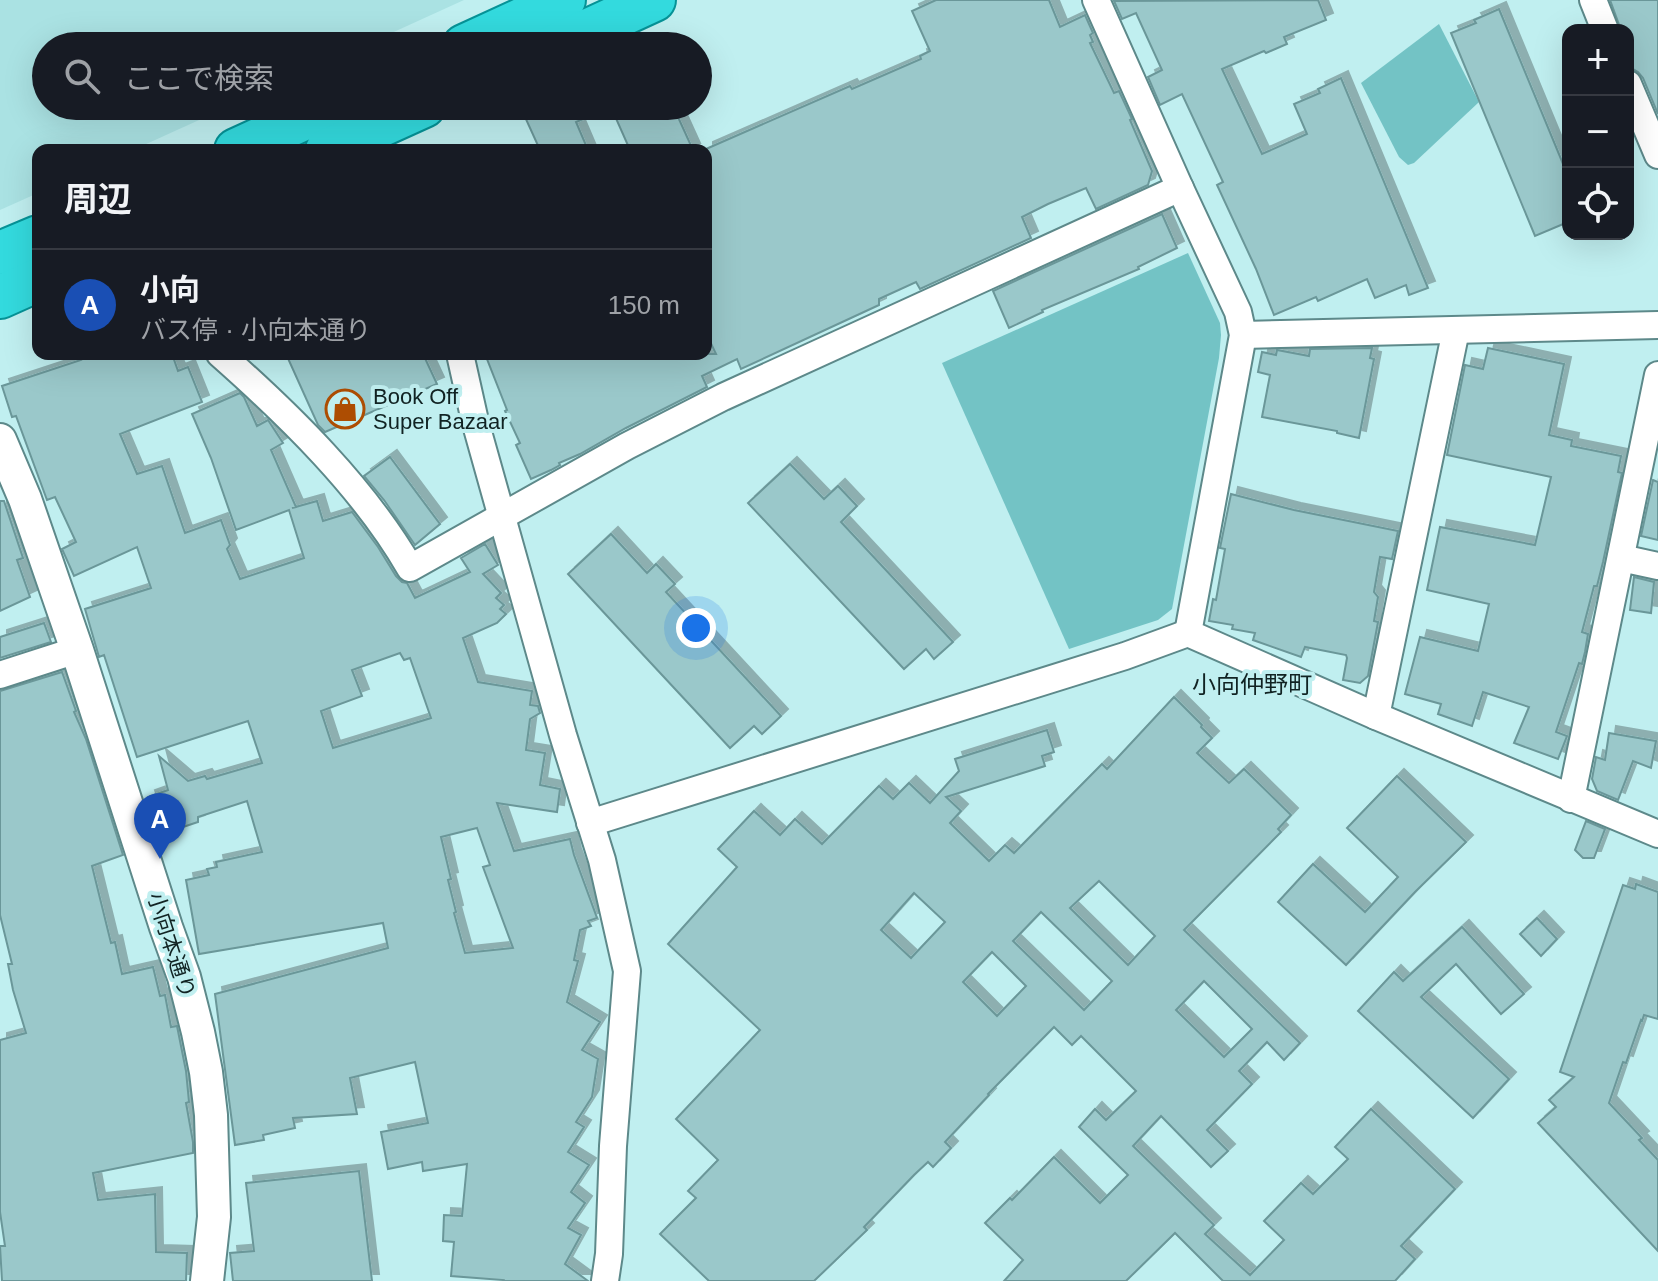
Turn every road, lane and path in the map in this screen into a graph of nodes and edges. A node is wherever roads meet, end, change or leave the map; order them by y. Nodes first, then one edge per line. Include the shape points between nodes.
1 (564, 0) edge
2 (654, 0) edge
3 (1096, 0) edge
4 (1593, 0) edge
5 (1603, 24) edge
6 (494, 32) edge
7 (584, 32) edge
8 (1633, 96) edge
9 (386, 120) edge
10 (343, 136) edge
11 (282, 144) edge
12 (1658, 155) edge
13 (1180, 188) junction
14 (32, 240) edge
15 (0, 253) edge
16 (32, 283) edge
17 (0, 297) edge
18 (1658, 325) edge
19 (1456, 330) junction
20 (1243, 335) junction
21 (226, 360) edge
22 (461, 360) edge
23 (1658, 375) edge
24 (0, 440) edge
25 (503, 517) junction
26 (1621, 558) junction
27 (1658, 566) edge
28 (1188, 633) junction
29 (77, 650) junction
30 (0, 675) edge
31 (1376, 716) junction
32 (1571, 799) junction
33 (590, 823) junction
34 (1658, 834) edge
35 (207, 1281) edge
36 (605, 1281) edge

1 - 6 highway
2 - 7 highway
3 - 13 street
4 - 5 street
8 - 12 street
9 - 10 highway
10 - 11 highway
13 - 20 street via 1238,312
13 - 25 street via 723,397
14 - 15 highway
16 - 17 highway
18 - 19 street
19 - 20 street
19 - 31 street
20 - 28 street
21 - 25 street via 358,493 410,568
22 - 25 street
23 - 26 street
24 - 29 street, 小向本通り
25 - 33 street
26 - 27 street
26 - 32 street
28 - 31 street
28 - 33 street
29 - 30 street
29 - 35 street, 小向本通り via 198,1032 211,1115 214,1217
31 - 32 street
32 - 34 street
33 - 36 street via 627,971

